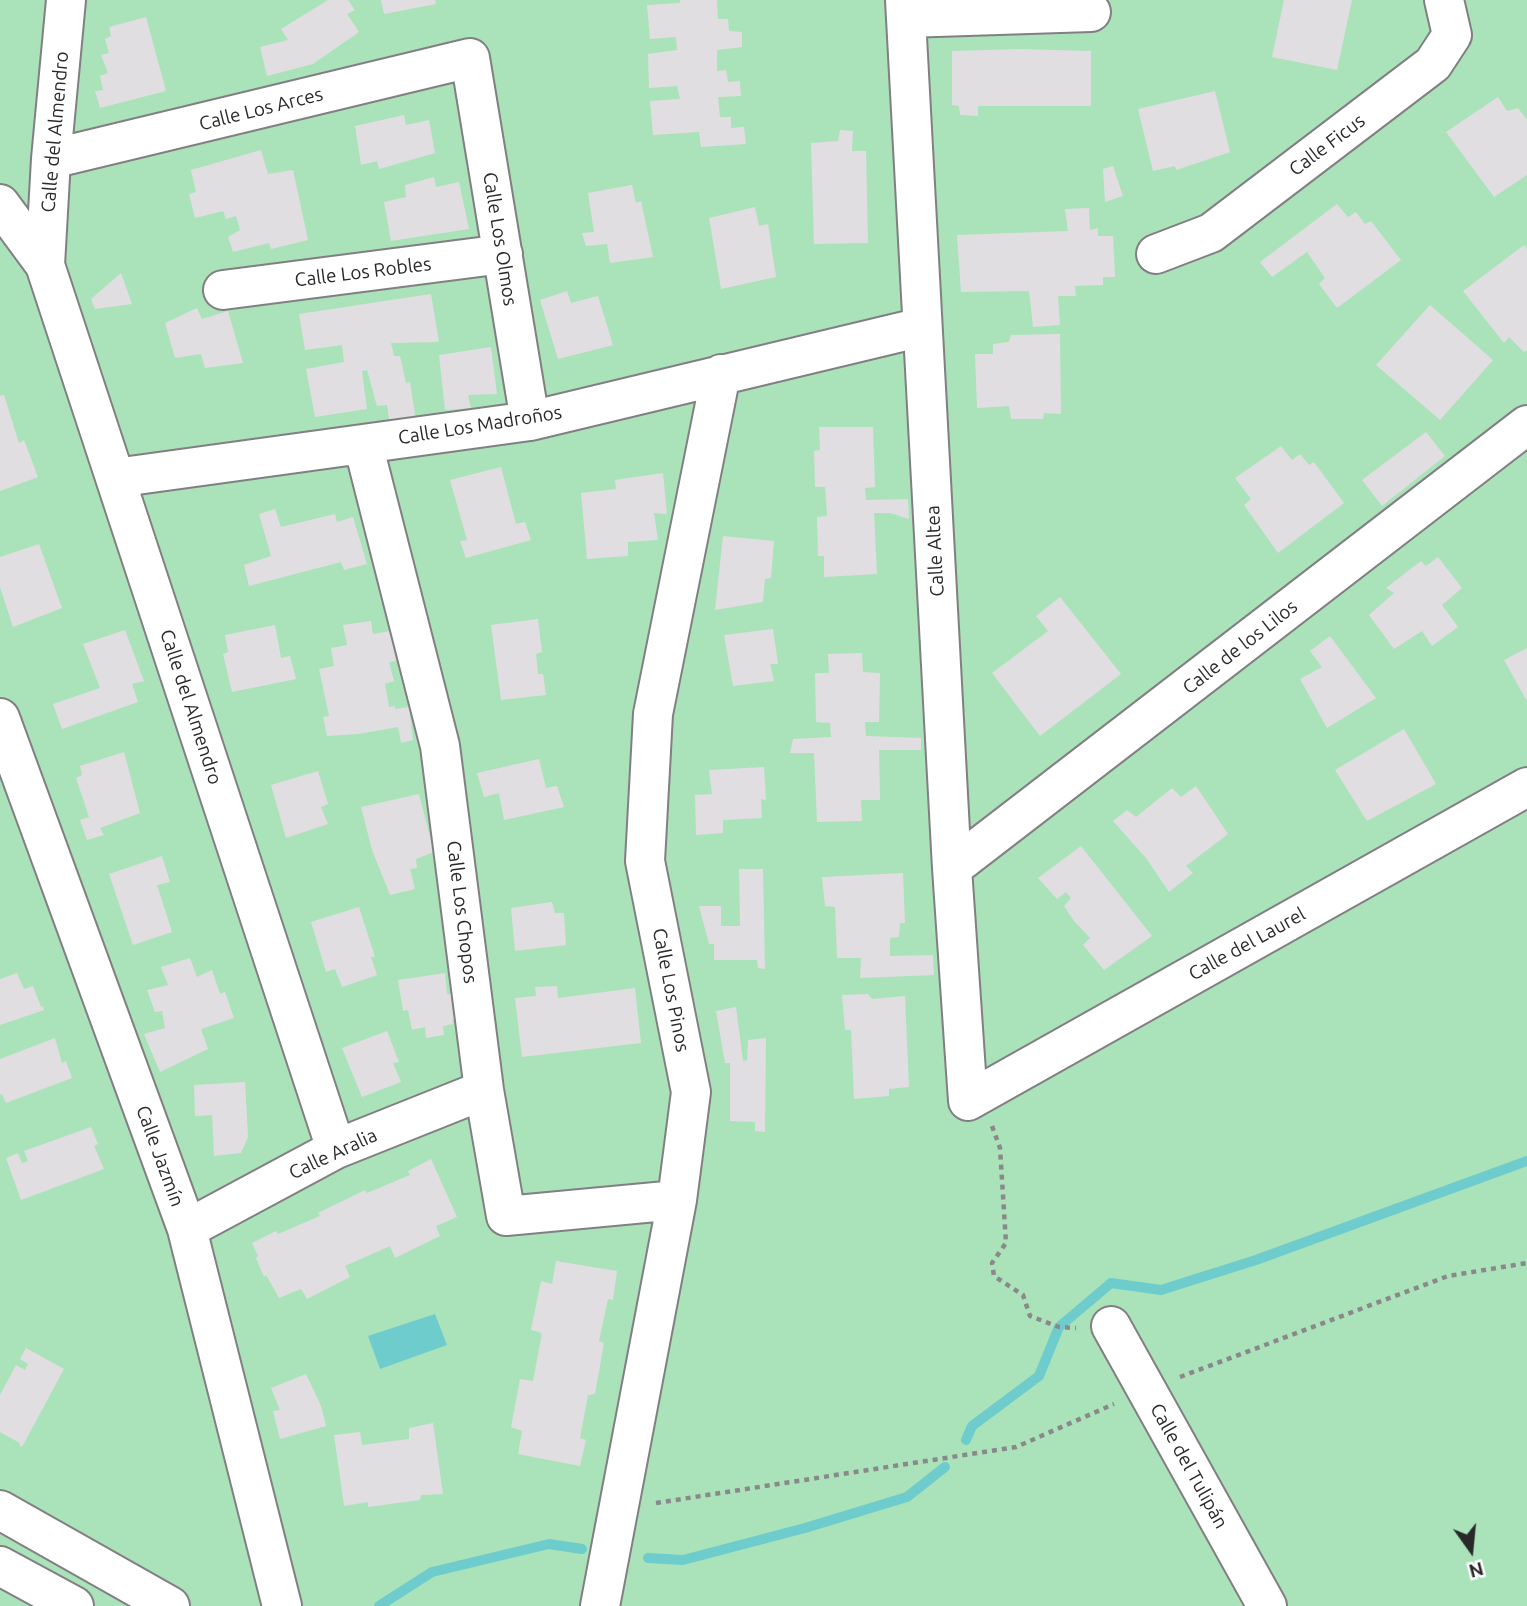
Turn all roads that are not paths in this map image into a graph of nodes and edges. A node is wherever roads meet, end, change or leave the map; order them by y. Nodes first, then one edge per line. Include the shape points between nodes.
1 (66, 0) edge
2 (1444, 0) edge
3 (906, 9) edge
4 (1091, 12) dead end
5 (470, 58) joint
6 (51, 159) junction
7 (0, 204) edge
8 (503, 254) junction
9 (1157, 254) dead end
10 (45, 265) junction
11 (223, 290) dead end
12 (922, 327) junction
13 (721, 374) junction
14 (530, 421) junction
15 (1527, 425) edge
16 (363, 444) junction
17 (115, 478) junction
18 (0, 718) edge
19 (1527, 787) edge
20 (952, 868) junction
21 (484, 1090) junction
22 (968, 1101) joint
23 (337, 1149) junction
24 (677, 1200) junction
25 (187, 1229) junction
26 (1111, 1326) road end
27 (0, 1510) edge
28 (0, 1566) edge
29 (74, 1606) edge
30 (170, 1606) edge
31 (282, 1606) edge
32 (600, 1606) edge
33 (1268, 1606) edge

1 - 6 street, Calle del Almendro
2 - 9 street, Calle Ficus via 1452,35 1433,64 1211,233
3 - 4 street
3 - 12 street, Calle Altea
5 - 6 street, Calle Los Arces
5 - 8 street, Calle Los Olmos
6 - 10 street, Calle del Almendro
7 - 10 street, Calle del Almendro
8 - 11 street, Calle Los Robles
8 - 14 street, Calle Los Olmos
10 - 17 street, Calle del Almendro
12 - 13 street, Calle Los Madroños
12 - 20 street, Calle Altea
13 - 14 street, Calle Los Madroños
13 - 24 street, Calle Los Pinos via 653,713 645,861 691,1092
14 - 16 street, Calle Los Madroños
15 - 20 street, Calle de los Lilos
16 - 17 street, Calle Los Madroños
16 - 21 street, Calle Los Chopos via 440,746
17 - 23 street, Calle del Almendro
18 - 25 street, Calle Jazmín
19 - 22 street, Calle del Laurel
20 - 22 street, Calle Altea
21 - 23 street, Calle Aralia
21 - 24 street, Calle Los Chopos via 506,1216
23 - 25 street, Calle Aralia
24 - 32 street, Calle Los Pinos
25 - 31 street, Calle Jazmín
26 - 33 street, Calle del Tulipán
27 - 30 street
28 - 29 street

